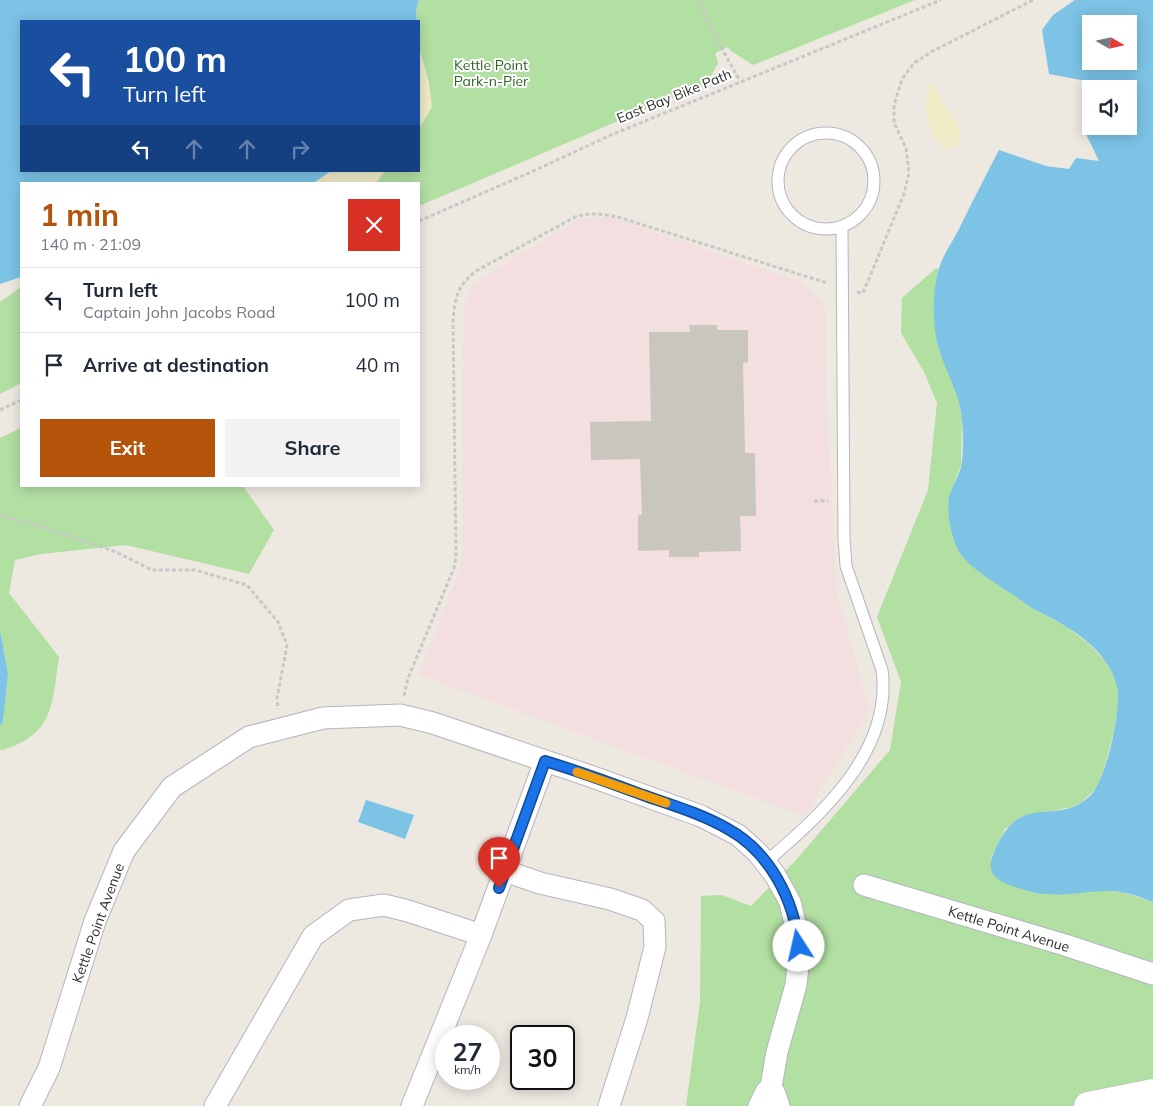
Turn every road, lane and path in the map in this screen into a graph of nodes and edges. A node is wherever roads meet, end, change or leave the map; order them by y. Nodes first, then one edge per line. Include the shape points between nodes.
1 (698, 0) edge
2 (941, 0) edge
3 (1033, 0) edge
4 (740, 81) junction
5 (420, 221) edge
6 (842, 226) junction
7 (842, 288) junction
8 (20, 400) edge
9 (0, 410) edge
10 (814, 501) dead end
11 (827, 501) dead end
12 (0, 515) edge
13 (400, 715) junction
14 (280, 729) junction
15 (545, 761) junction
16 (766, 862) junction
17 (506, 871) junction
18 (864, 885) dead end
19 (481, 936) junction
20 (1153, 974) edge
21 (1153, 1093) edge
22 (775, 1096) edge
23 (30, 1106) edge
24 (215, 1106) edge
25 (412, 1106) edge
26 (609, 1106) edge
27 (759, 1106) edge
28 (1088, 1106) edge

1 - 4 path
2 - 4 path, East Bay Bike Path
3 - 7 path via 931,52 914,63 902,79 894,105 894,123 906,148 909,174 904,194 862,293
4 - 5 path, East Bay Bike Path
6 - 6 lane via 856,219 866,208 874,178 870,162 861,148 848,138 832,133 816,134 801,140 789,151 778,180 780,196 798,220 812,227
6 - 7 lane
7 - 13 path via 618,217 596,213 575,217 466,278 455,300 453,320 456,557 408,678
7 - 16 lane via 846,566 882,670 883,702 877,729 866,752 842,786 814,820
8 - 9 path
10 - 11 path
12 - 14 path via 116,552 152,570 195,570 247,585 278,622 287,645 277,698
13 - 14 street, Kettle Point Avenue via 322,718
13 - 15 street, Kettle Point Avenue
14 - 23 street, Kettle Point Avenue via 249,737 172,787 124,851 95,921 49,1068
15 - 16 street, Kettle Point Avenue via 708,819 738,835
15 - 17 street
16 - 22 street, Kettle Point Avenue via 790,902 799,956 796,985 777,1052
17 - 19 street
17 - 26 street via 540,883 610,899 642,910 654,921 654,947 637,1018
18 - 20 street, Kettle Point Avenue
19 - 24 street via 384,905 349,910 313,936
19 - 25 street
21 - 28 main road
22 - 27 street, Kettle Point Avenue via 766,1092

